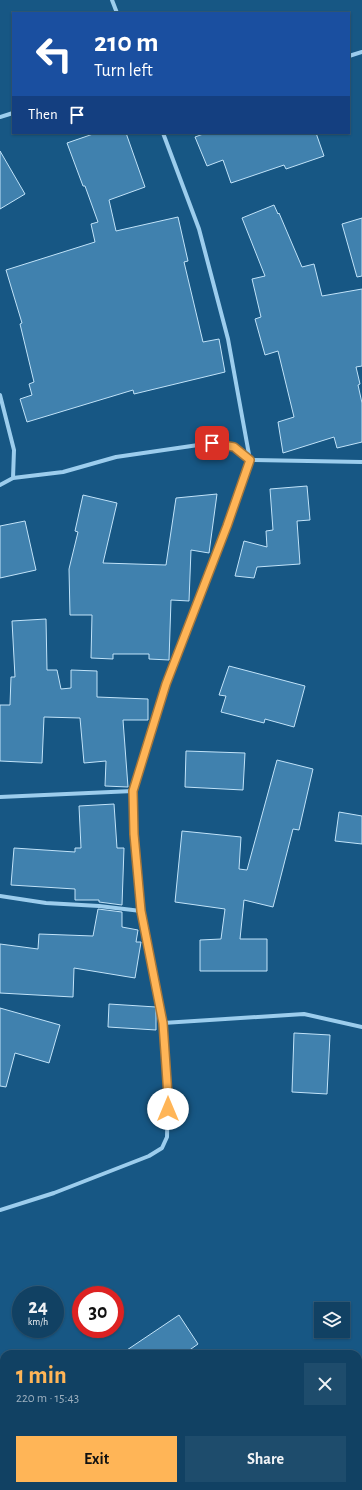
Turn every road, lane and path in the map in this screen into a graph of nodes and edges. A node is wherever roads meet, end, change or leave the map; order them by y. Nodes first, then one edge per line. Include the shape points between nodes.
1 (112, 0) edge
2 (116, 12) edge
3 (362, 52) edge
4 (350, 56) edge
5 (12, 113) edge
6 (0, 117) edge
7 (163, 134) edge
8 (0, 395) edge
9 (250, 460) junction
10 (362, 462) edge
11 (13, 478) junction
12 (0, 485) edge
13 (133, 791) junction
14 (0, 797) edge
15 (0, 896) edge
16 (141, 911) junction
17 (163, 1023) junction
18 (362, 1027) edge
19 (0, 1210) edge

1 - 2 street
3 - 4 street
5 - 6 street
7 - 9 street via 199,229 228,340
8 - 11 street via 14,450
9 - 10 street
9 - 11 street via 234,447 212,443 116,457 63,472
9 - 13 street via 166,684
11 - 12 street
13 - 14 street
13 - 16 street
15 - 16 street via 46,903
16 - 17 street
17 - 18 street via 304,1014
17 - 19 street via 168,1096 167,1137 162,1148 149,1156 54,1193

